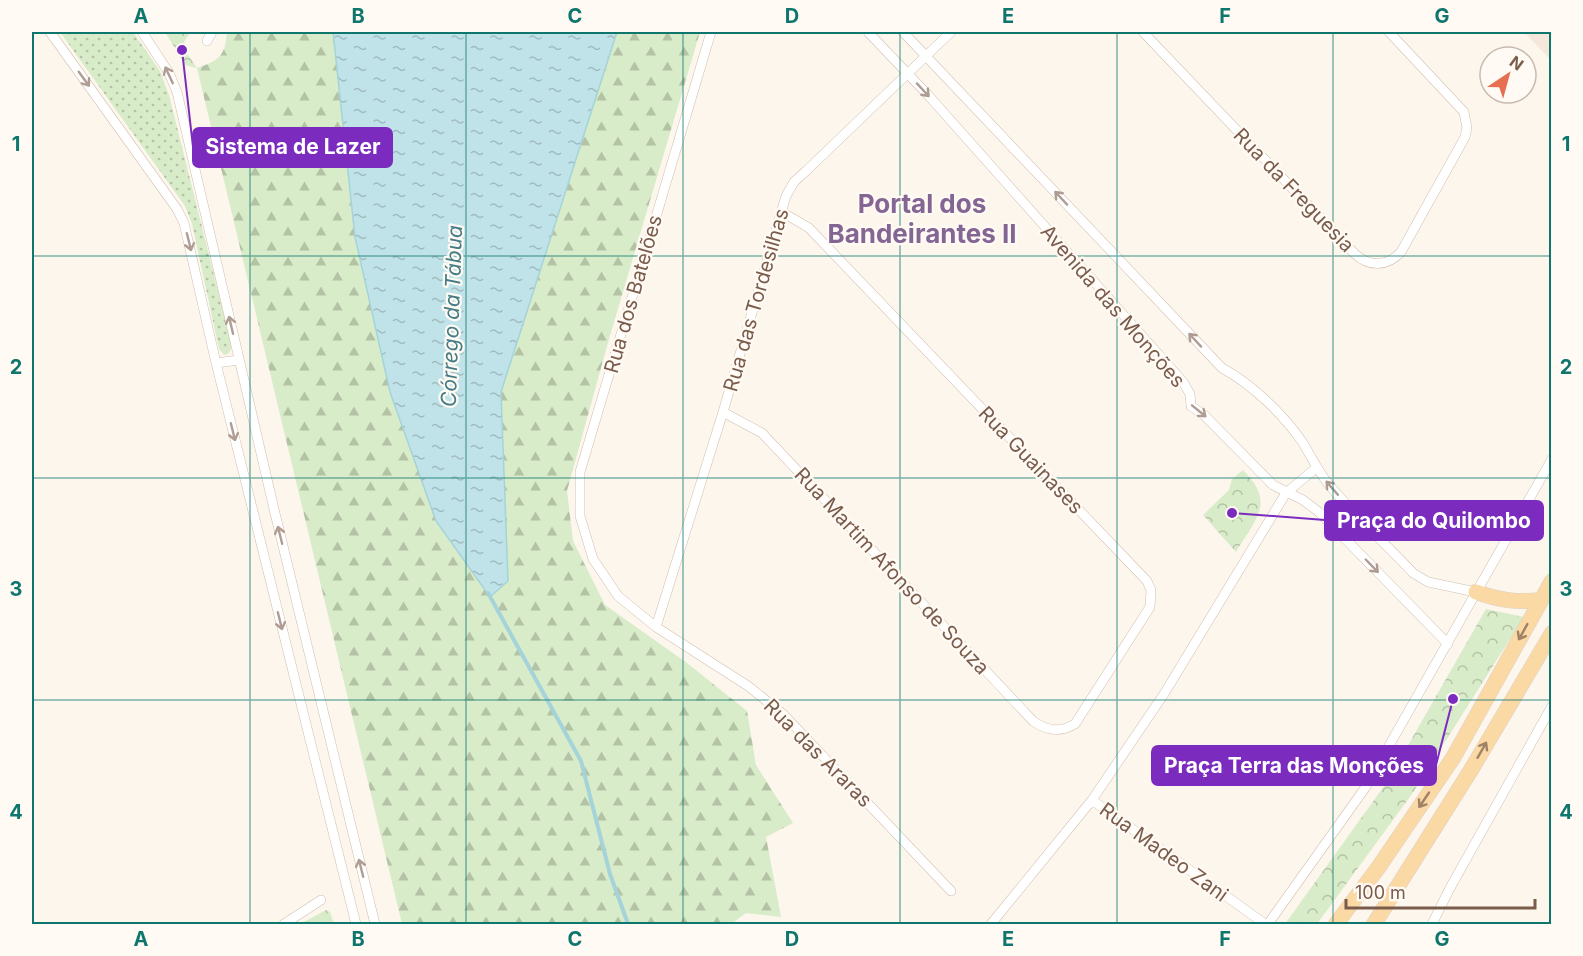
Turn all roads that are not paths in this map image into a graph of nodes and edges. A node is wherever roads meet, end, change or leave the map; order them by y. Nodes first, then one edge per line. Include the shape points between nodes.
1 (50, 32) edge
2 (142, 32) edge
3 (212, 32) edge
4 (711, 32) edge
5 (868, 32) edge
6 (903, 32) edge
7 (951, 32) edge
8 (1143, 32) edge
9 (1389, 32) edge
10 (207, 41) dead end
11 (926, 55) junction
12 (907, 73) junction
13 (782, 212) junction
14 (239, 360) junction
15 (216, 363) junction
16 (723, 412) junction
17 (1551, 459) edge
18 (1316, 468) junction
19 (1286, 493) junction
20 (594, 559) joint
21 (1551, 581) edge
22 (1476, 592) junction
23 (1541, 600) junction
24 (656, 627) junction
25 (1551, 633) edge
26 (1448, 644) junction
27 (1551, 706) edge
28 (1058, 730) joint
29 (1092, 800) junction
30 (951, 891) dead end
31 (321, 900) dead end
32 (284, 924) edge
33 (356, 924) edge
34 (375, 924) edge
35 (991, 924) edge
36 (1266, 924) edge
37 (1336, 924) edge
38 (1374, 924) edge
39 (1432, 924) edge

1 -> 15 street via 177,208
14 -> 2 street via 177,92 170,73
3 - 10 street
4 - 20 street, Rua dos Batelões via 580,472 580,516
5 - 12 street, Avenida das Monções
6 - 11 street, Avenida das Monções
7 - 11 street, Rua das Tordesilhas
8 - 9 street, Rua da Freguesia via 1355,254 1370,264 1387,263 1401,252 1465,137 1467,120 1464,112
11 - 12 street, Rua das Tordesilhas
18 -> 11 street, Avenida das Monções via 1302,442 1270,405 1222,368
12 - 13 street, Rua das Tordesilhas via 794,183
12 -> 19 street, Avenida das Monções via 1183,382 1191,406
13 - 16 street, Rua das Tordesilhas
13 - 28 street, Rua Guainases via 809,228 1147,581 1152,598 1146,615 1075,724
14 - 15 street
34 -> 14 street
15 -> 33 street
16 - 24 street, Rua das Tordesilhas
16 - 28 street, Rua Martim Afonso de Souza via 762,433 1033,721 1049,730
17 - 22 street
18 - 19 street
22 -> 18 street, Avenida das Monções via 1428,582 1413,573
19 -> 26 street, Avenida das Monções via 1319,512
19 - 29 street via 1164,694
20 - 24 street, Rua das Araras via 618,596
21 - 23 main road
22 - 23 main road via 1521,603
22 - 26 street
23 -> 37 main road via 1452,758
24 - 30 street, Rua das Araras via 748,686 783,714
38 -> 25 main road
26 - 36 street via 1365,788
27 - 39 street
29 - 35 street
29 - 36 street, Rua Madeo Zani
31 - 32 street

